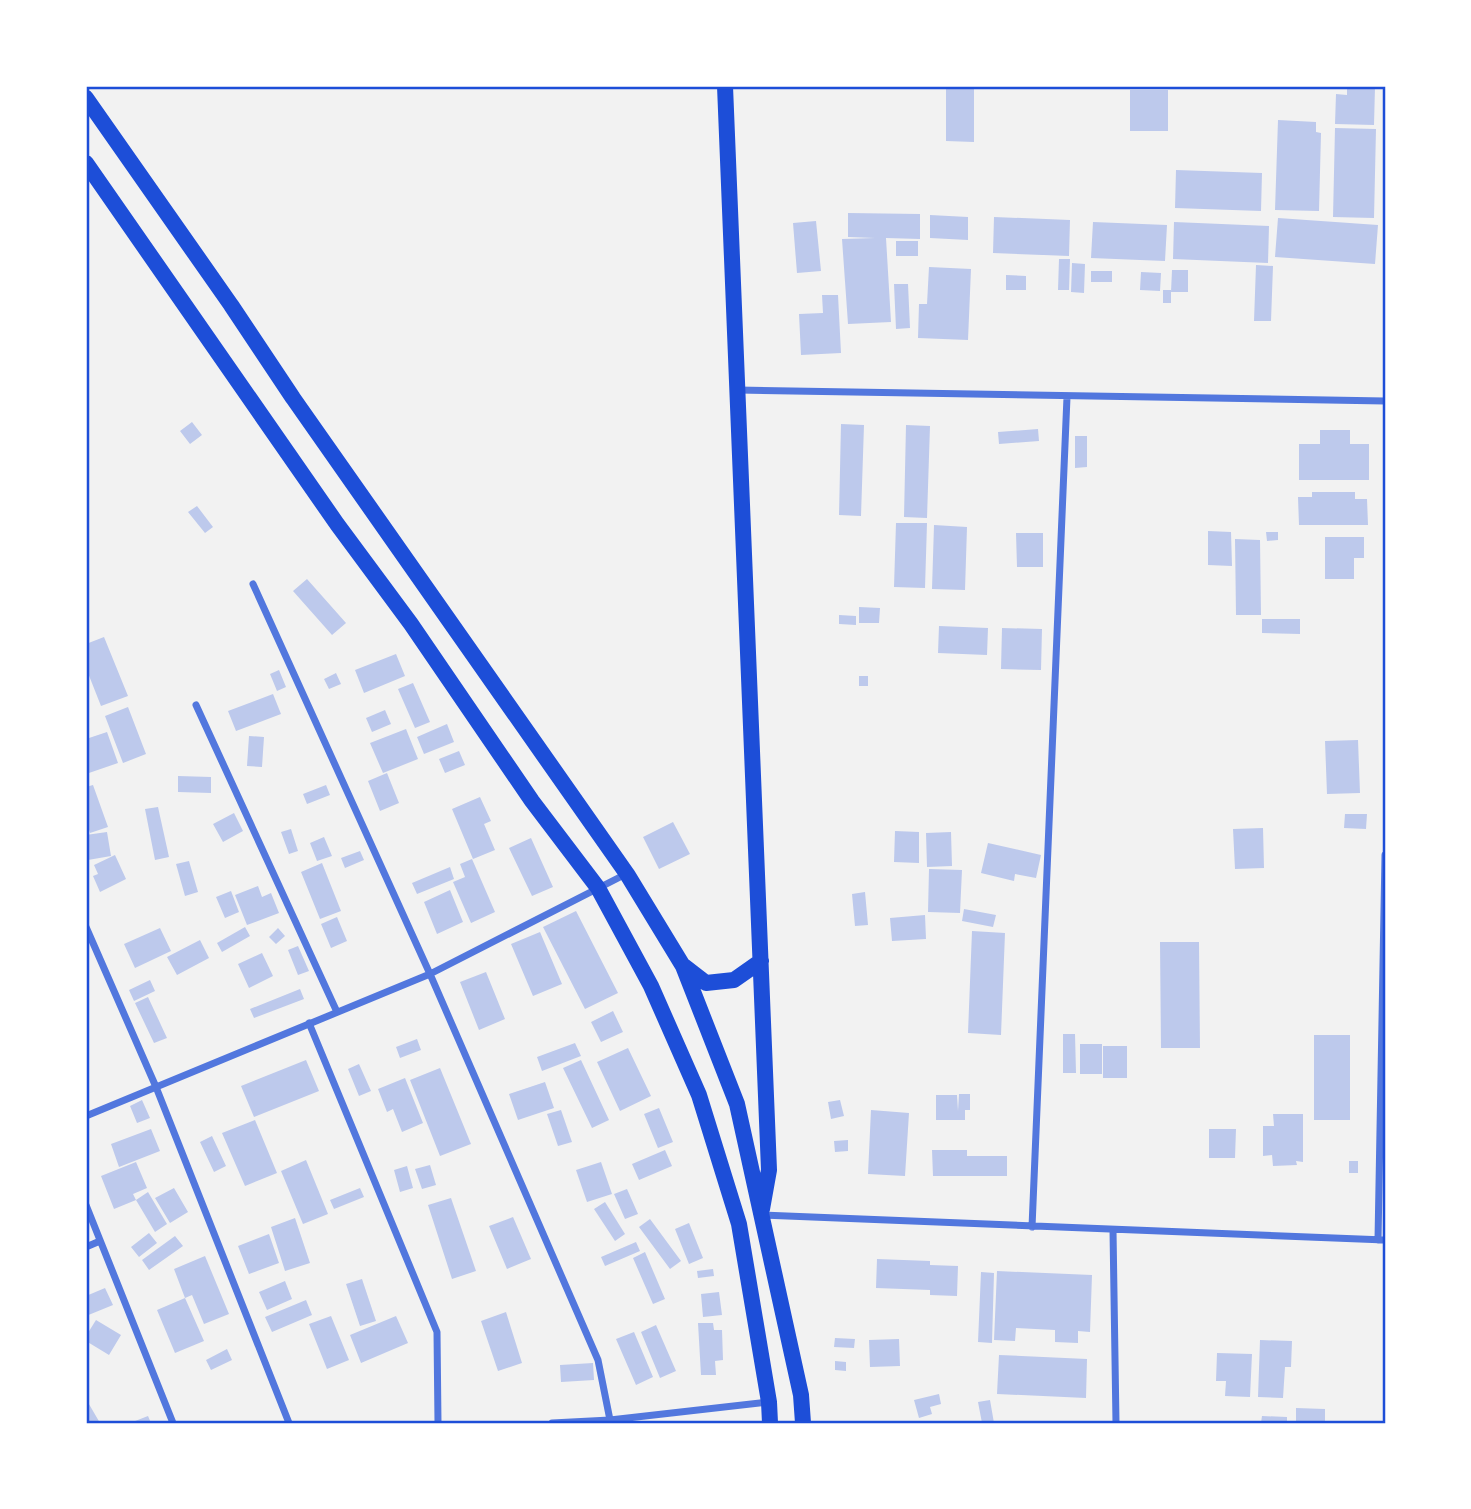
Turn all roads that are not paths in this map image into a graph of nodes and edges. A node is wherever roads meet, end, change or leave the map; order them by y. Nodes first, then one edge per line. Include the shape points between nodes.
1 (725, 86) edge
2 (86, 98) edge
3 (86, 163) edge
4 (738, 390) junction
5 (1068, 397) junction
6 (1385, 401) edge
7 (253, 584) dead end
8 (196, 705) dead end
9 (1385, 855) edge
10 (627, 874) junction
11 (598, 888) junction
12 (86, 927) edge
13 (761, 961) junction
14 (683, 966) junction
15 (430, 974) junction
16 (337, 1012) junction
17 (309, 1023) junction
18 (156, 1087) junction
19 (86, 1116) edge
20 (86, 1205) edge
21 (760, 1215) junction
22 (739, 1224) junction
23 (1032, 1227) junction
24 (1113, 1230) junction
25 (1382, 1240) edge
26 (100, 1241) junction
27 (86, 1247) edge
28 (768, 1402) junction
29 (610, 1420) junction
30 (173, 1423) edge
31 (289, 1423) edge
32 (438, 1423) edge
33 (552, 1423) edge
34 (770, 1423) edge
35 (803, 1423) edge
36 (1116, 1423) edge

1 - 4 main road
2 - 10 main road
3 - 11 main road via 532,801
4 - 5 street
4 - 13 main road
5 - 6 street
5 - 23 street
7 - 15 street
8 - 16 street
9 - 25 street
10 - 11 street
10 - 14 main road
11 - 15 street
11 - 22 main road via 651,986 699,1096
12 - 18 street
13 - 14 main road via 734,980 706,983
13 - 21 main road via 769,1170
14 - 21 main road via 737,1104
15 - 16 street
15 - 29 street via 598,1360
16 - 17 street
17 - 18 street
17 - 32 street via 437,1332
18 - 19 street
18 - 31 street
20 - 26 street
21 - 22 main road
21 - 23 street
21 - 35 main road via 801,1395
22 - 28 main road
23 - 24 street
24 - 25 street
24 - 36 street
26 - 27 street
26 - 30 street
28 - 29 street
28 - 34 main road
29 - 33 street

